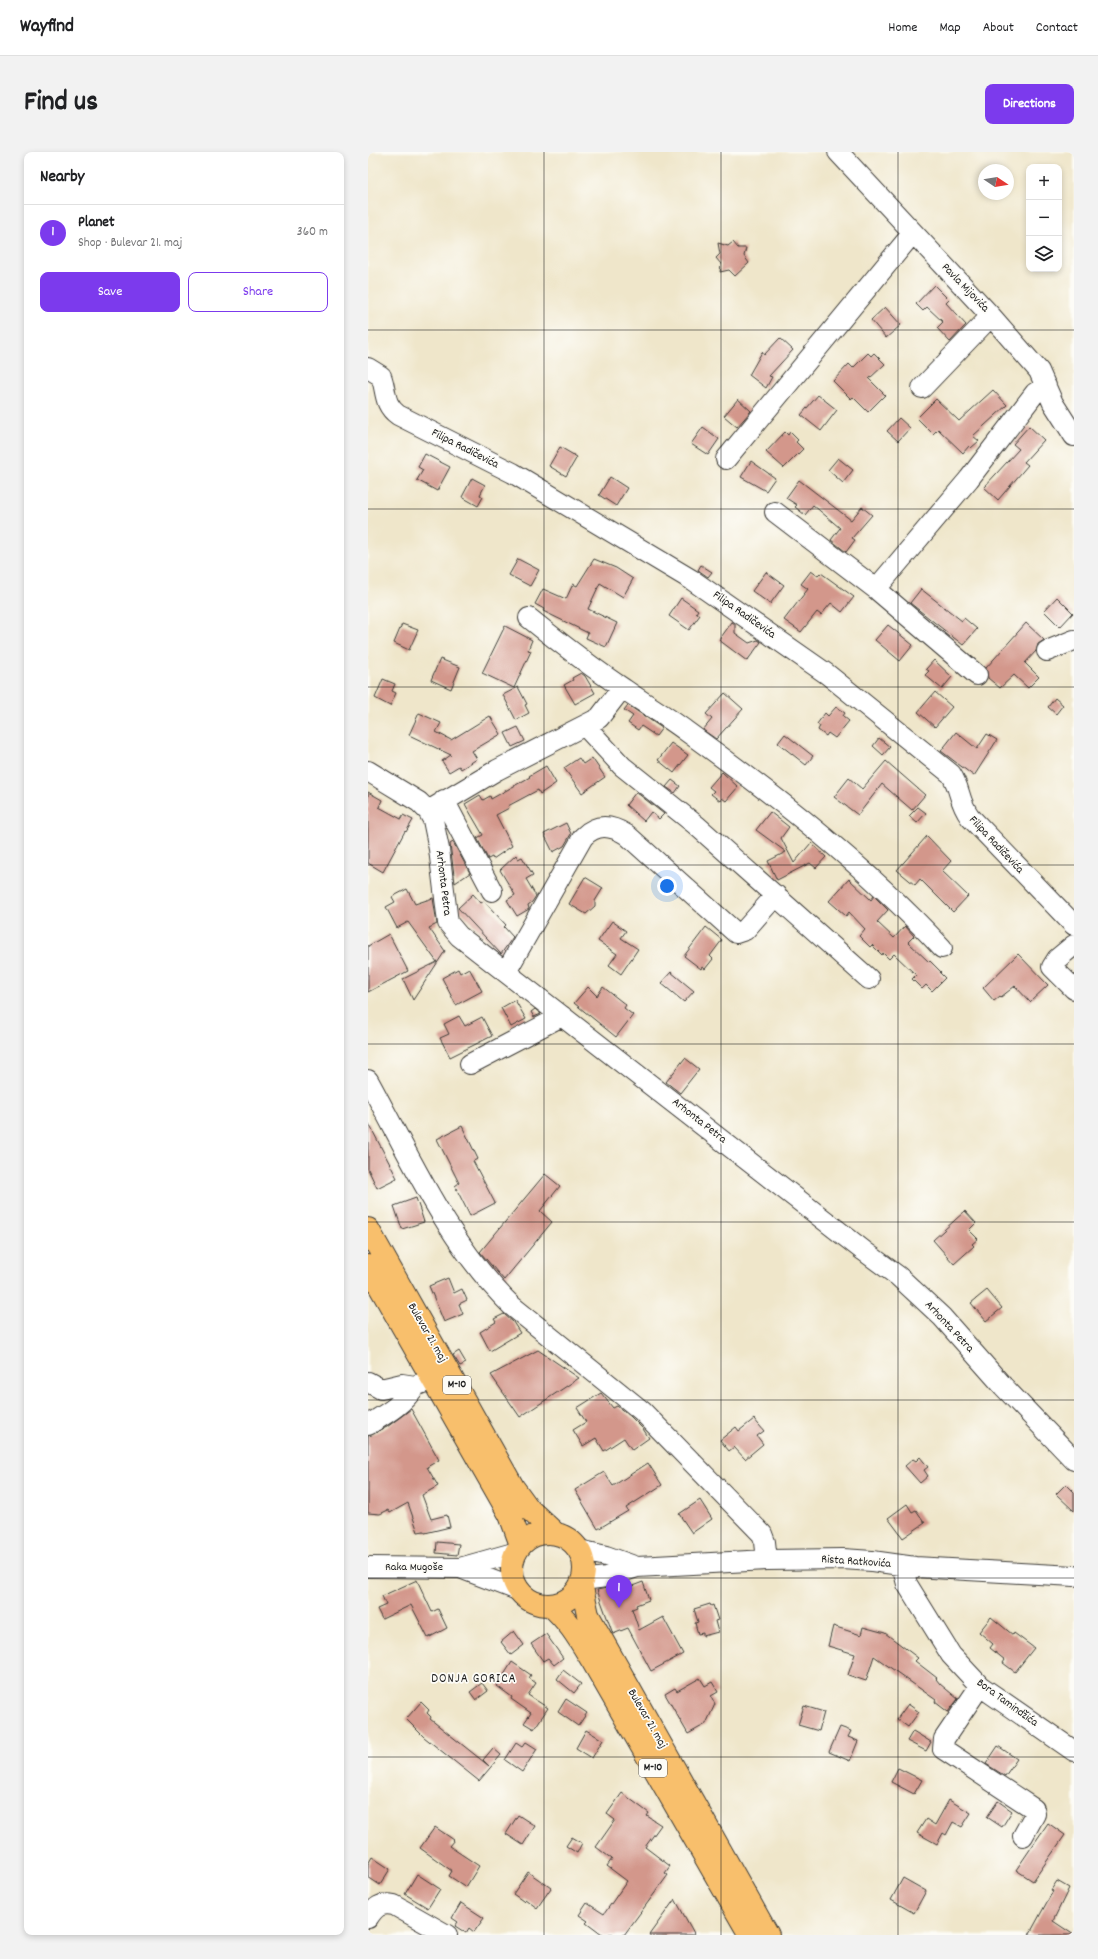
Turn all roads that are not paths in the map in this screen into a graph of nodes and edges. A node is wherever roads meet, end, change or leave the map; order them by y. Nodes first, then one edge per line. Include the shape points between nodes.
1 (838, 152) edge
2 (912, 234) junction
3 (991, 316) junction
4 (368, 368) edge
5 (1046, 386) junction
6 (922, 388) dead end
7 (1074, 436) edge
8 (726, 459) dead end
9 (775, 512) dead end
10 (876, 589) junction
11 (529, 618) dead end
12 (1074, 640) edge
13 (1047, 651) dead end
14 (977, 675) dead end
15 (622, 688) junction
16 (586, 726) junction
17 (368, 771) edge
18 (436, 805) junction
19 (492, 891) dead end
20 (776, 895) junction
21 (1074, 925) edge
22 (1074, 945) edge
23 (942, 948) dead end
24 (506, 972) junction
25 (869, 979) dead end
26 (1074, 989) edge
27 (562, 1016) junction
28 (470, 1064) dead end
29 (368, 1080) edge
30 (368, 1229) edge
31 (368, 1266) edge
32 (368, 1382) edge
33 (424, 1382) junction
34 (368, 1424) edge
35 (1074, 1460) edge
36 (556, 1534) junction
37 (519, 1548) junction
38 (579, 1550) junction
39 (767, 1560) junction
40 (902, 1565) junction
41 (368, 1567) edge
42 (638, 1567) junction
43 (460, 1568) junction
44 (1074, 1576) edge
45 (582, 1581) junction
46 (520, 1591) junction
47 (550, 1605) junction
48 (980, 1686) junction
49 (1074, 1751) edge
50 (1023, 1836) dead end
51 (368, 1918) edge
52 (447, 1935) edge
53 (750, 1935) edge
54 (768, 1935) edge

1 - 2 street, Pavla Mijovića
2 - 3 street, Pavla Mijovića
2 - 8 street
3 - 5 street, Pavla Mijovića via 1039,371
3 - 6 street
4 - 21 street, Filipa Radičevića via 381,376 387,403 398,416 513,473 679,572 725,601 827,674 951,774 963,807 970,817
5 - 7 street, Pavla Mijovića
5 - 10 street via 1036,394 969,479
9 - 10 street
10 - 14 street
11 - 15 street
12 - 13 street
15 - 16 street via 598,718
15 - 23 street via 750,778 834,846
16 - 18 street via 554,739
16 - 20 street via 622,766 696,825
17 - 18 street via 418,802
18 - 19 street
18 - 24 street, Arhonta Petra via 433,820 448,923 459,936
20 - 24 street via 744,930 736,933 627,835 603,826 595,828 583,837
20 - 25 street
22 - 26 street via 1057,959 1052,967
24 - 27 street, Arhonta Petra
27 - 28 street
27 - 35 street, Arhonta Petra via 898,1276 942,1317
29 - 39 street via 423,1183 453,1232 497,1292 642,1412 707,1475 762,1534
30 - 36 main road, Bulevar 21. maj / M-10 via 513,1487 529,1509
31 - 33 main road, Bulevar 21. maj / M-10
32 - 33 street via 381,1388
33 - 34 street via 395,1409
33 - 37 main road, Bulevar 21. maj / M-10 via 510,1515
36 - 37 main road via 537,1534
36 - 38 main road, Bulevar 21. maj / M-10 via 565,1537
37 - 43 street, Raka Mugoše
37 - 46 main road via 512,1568
38 - 42 street, Rista Ratkovića
38 - 45 main road, Bulevar 21. maj / M-10 via 583,1559
39 - 40 street, Rista Ratkovića via 853,1559
39 - 42 street, Rista Ratkovića
40 - 44 street, Rista Ratkovića
40 - 48 street, Bora Tamindžića via 907,1584 941,1641
41 - 43 street, Raka Mugoše
42 - 45 street, Rista Ratkovića
43 - 46 street, Raka Mugoše
45 - 47 main road via 569,1598
45 - 54 main road, Bulevar 21. maj / M-10 via 588,1615
46 - 47 main road, Bulevar 21. maj / M-10 via 533,1602
47 - 53 main road, Bulevar 21. maj / M-10 via 570,1625 593,1662
48 - 49 street, Bora Tamindžića
48 - 50 street via 944,1740 943,1748 1034,1809 1035,1814
51 - 52 street via 375,1908 394,1905

